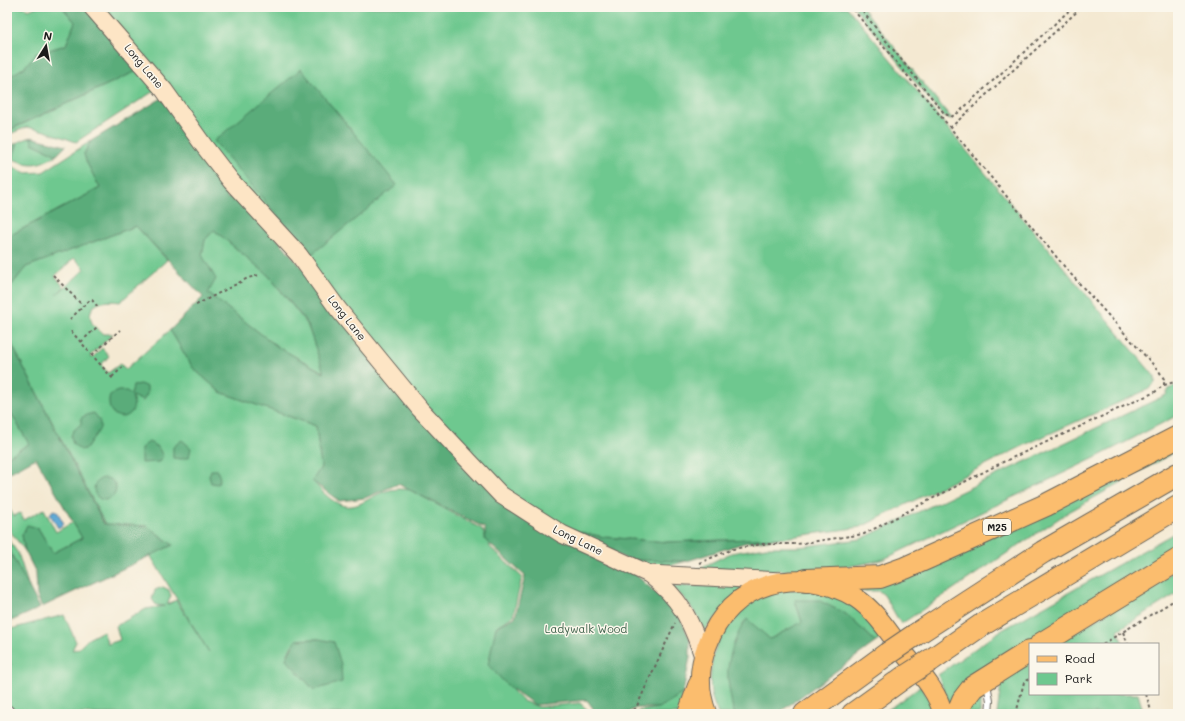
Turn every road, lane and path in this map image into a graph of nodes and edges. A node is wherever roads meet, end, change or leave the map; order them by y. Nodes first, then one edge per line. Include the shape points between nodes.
1 (92, 7) edge
2 (851, 7) edge
3 (859, 7) edge
4 (1073, 7) edge
5 (1082, 7) edge
6 (950, 128) junction
7 (53, 275) dead end
8 (259, 275) dead end
9 (196, 305) dead end
10 (83, 306) junction
11 (99, 308) dead end
12 (70, 319) dead end
13 (98, 326) dead end
14 (117, 327) dead end
15 (71, 331) dead end
16 (81, 342) junction
17 (92, 356) junction
18 (123, 367) dead end
19 (112, 377) junction
20 (114, 380) dead end
21 (1178, 381) edge
22 (1164, 385) junction
23 (1178, 437) edge
24 (1178, 474) edge
25 (1178, 507) edge
26 (1178, 560) edge
27 (649, 574) junction
28 (690, 576) junction
29 (796, 581) junction
30 (1178, 598) edge
31 (682, 606) junction
32 (1123, 632) junction
33 (1043, 643) edge
34 (1105, 643) edge
35 (1128, 643) edge
36 (1029, 651) edge
37 (703, 656) junction
38 (986, 678) junction
39 (1029, 680) edge
40 (699, 686) junction
41 (1146, 695) edge
42 (7, 711) edge
43 (9, 714) edge
44 (629, 714) edge
45 (689, 714) edge
46 (707, 714) edge
47 (805, 714) edge
48 (853, 714) edge
49 (943, 714) edge
50 (957, 714) edge
51 (989, 714) edge
52 (1016, 714) edge
53 (1152, 714) edge

1 - 27 street, Long Lane via 164,90 231,181 299,255 338,308 420,409 501,495 562,534
2 - 6 path
3 - 4 path via 944,113 951,117
5 - 6 path
6 - 22 path via 1068,271 1159,371 1164,379
7 - 10 path
8 - 9 path via 248,278
10 - 11 path via 91,299
10 - 12 path
13 - 16 path
14 - 17 path via 120,330
15 - 16 path
16 - 17 path
17 - 19 path
18 - 19 path
19 - 20 path
21 - 22 path
22 - 28 path via 1156,392 996,466 864,534 797,544 762,544 732,549 690,568
23 - 29 highway, M25 via 1046,505 905,568 880,577
24 - 47 highway, bridge via 1043,552 887,654
25 - 48 highway, bridge via 980,626
26 - 33 highway
27 - 28 street, Long Lane
27 - 31 street, Long Lane
28 - 29 street, Long Lane
29 - 37 main road via 767,585 750,592 727,610 711,634
29 - 49 main road via 833,586 857,598 874,613 930,686
30 - 32 path
31 - 37 street, Long Lane
31 - 44 path via 636,708
32 - 34 path
32 - 35 path
36 - 38 highway
37 - 40 main road
38 - 50 highway via 973,687
38 - 51 lane via 990,701
39 - 52 path via 1024,682
40 - 45 highway
40 - 46 main road
41 - 53 path
42 - 43 street

